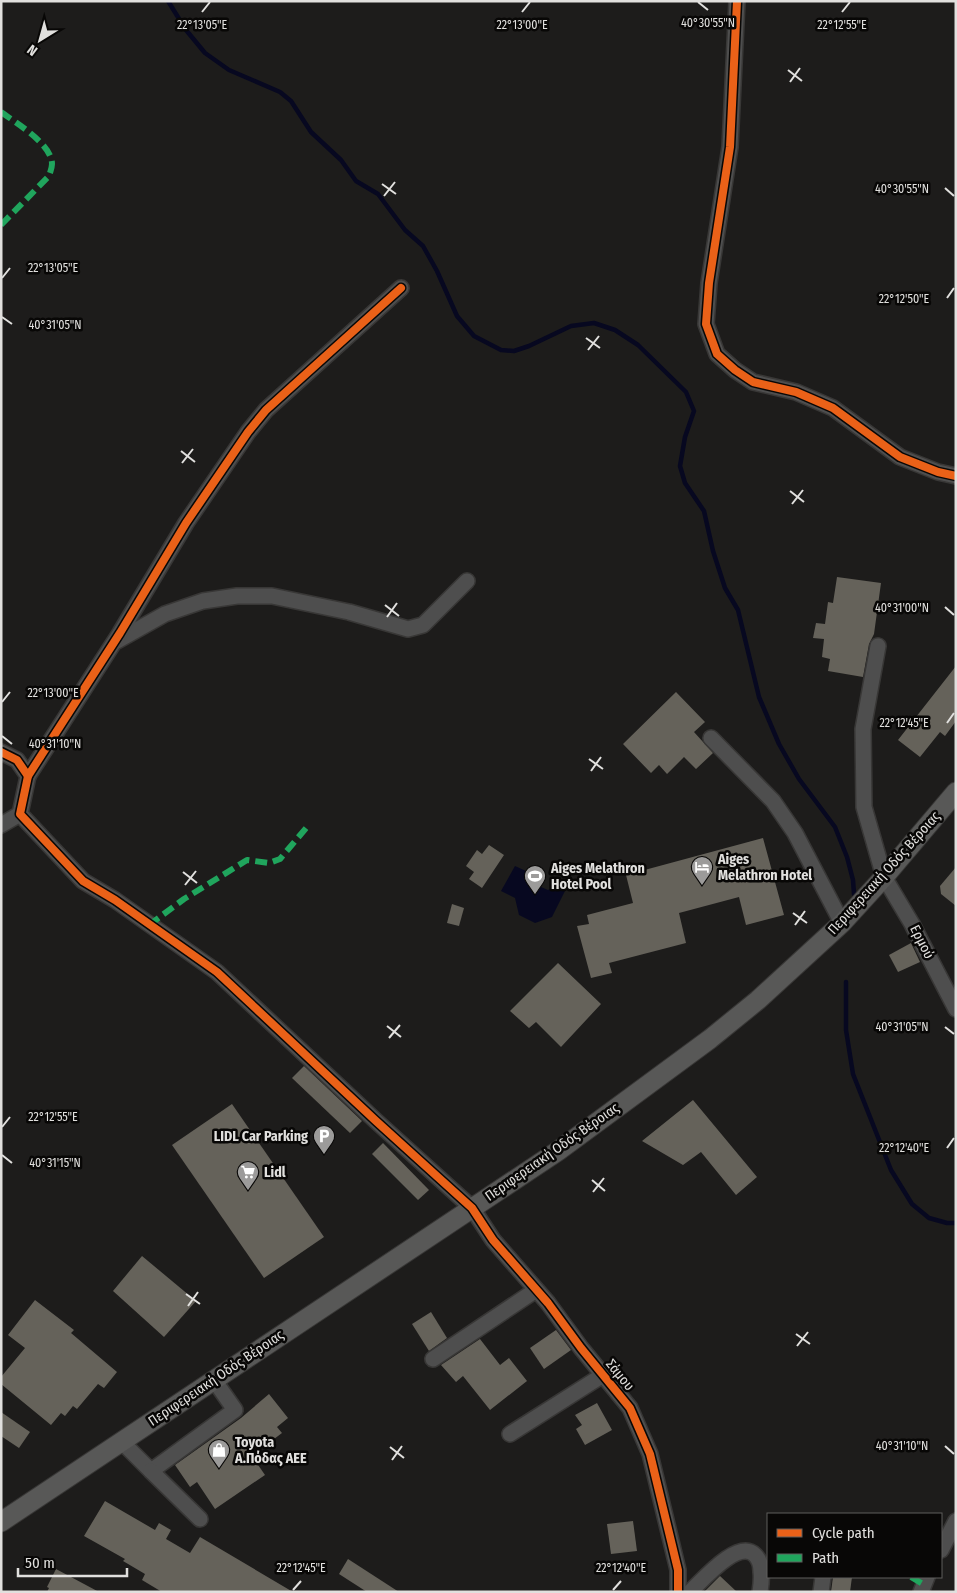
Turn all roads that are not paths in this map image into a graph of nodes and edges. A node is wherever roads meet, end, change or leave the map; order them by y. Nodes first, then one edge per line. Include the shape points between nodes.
1 (737, 1) edge
2 (401, 288) dead end
3 (956, 476) edge
4 (467, 581) dead end
5 (113, 643) junction
6 (878, 646) dead end
7 (711, 738) dead end
8 (1, 752) edge
9 (28, 776) junction
10 (956, 792) edge
11 (20, 814) junction
12 (1, 825) edge
13 (884, 877) junction
14 (842, 923) junction
15 (956, 1009) edge
16 (472, 1208) junction
17 (536, 1290) junction
18 (433, 1359) dead end
19 (603, 1374) junction
20 (214, 1380) junction
21 (510, 1434) dead end
22 (122, 1442) junction
23 (151, 1471) junction
24 (200, 1519) dead end
25 (1, 1522) edge
26 (956, 1522) edge
27 (942, 1548) edge
28 (823, 1578) edge
29 (927, 1578) edge
30 (678, 1592) edge
31 (690, 1592) edge
32 (760, 1592) edge
33 (821, 1592) edge
34 (921, 1592) edge

1 - 3 street via 730,147 709,283 706,324 717,354 753,382 796,392 833,408 900,457
2 - 5 street via 266,410 248,432 186,524
4 - 5 street via 423,625 408,629 350,612 272,596 238,596 203,602 165,614
5 - 9 street
6 - 13 street, Ερμού via 863,729 864,807
7 - 14 street via 773,801 795,833
8 - 9 street via 17,760
9 - 11 street
10 - 13 main road, Περιφερειακή Οδός Βέροιας
11 - 12 street
11 - 16 street, Σάμου via 83,881 217,972
13 - 14 main road, Περιφερειακή Οδός Βέροιας
13 - 15 street, Ερμού
14 - 16 main road, Περιφερειακή Οδός Βέροιας via 758,1000 710,1038 558,1151
16 - 17 street, Σάμου via 493,1240
16 - 20 main road, Περιφερειακή Οδός Βέροιας
17 - 18 street
17 - 19 street, Σάμου
19 - 21 street
19 - 30 street, Σάμου via 630,1408 650,1454 678,1570
20 - 22 main road, Περιφερειακή Οδός Βέροιας
20 - 23 street via 235,1410
22 - 23 street
22 - 25 main road, Περιφερειακή Οδός Βέροιας
23 - 24 street
26 - 27 street
28 - 33 street
29 - 34 street
31 - 32 street via 726,1558 740,1551 752,1552 758,1559

